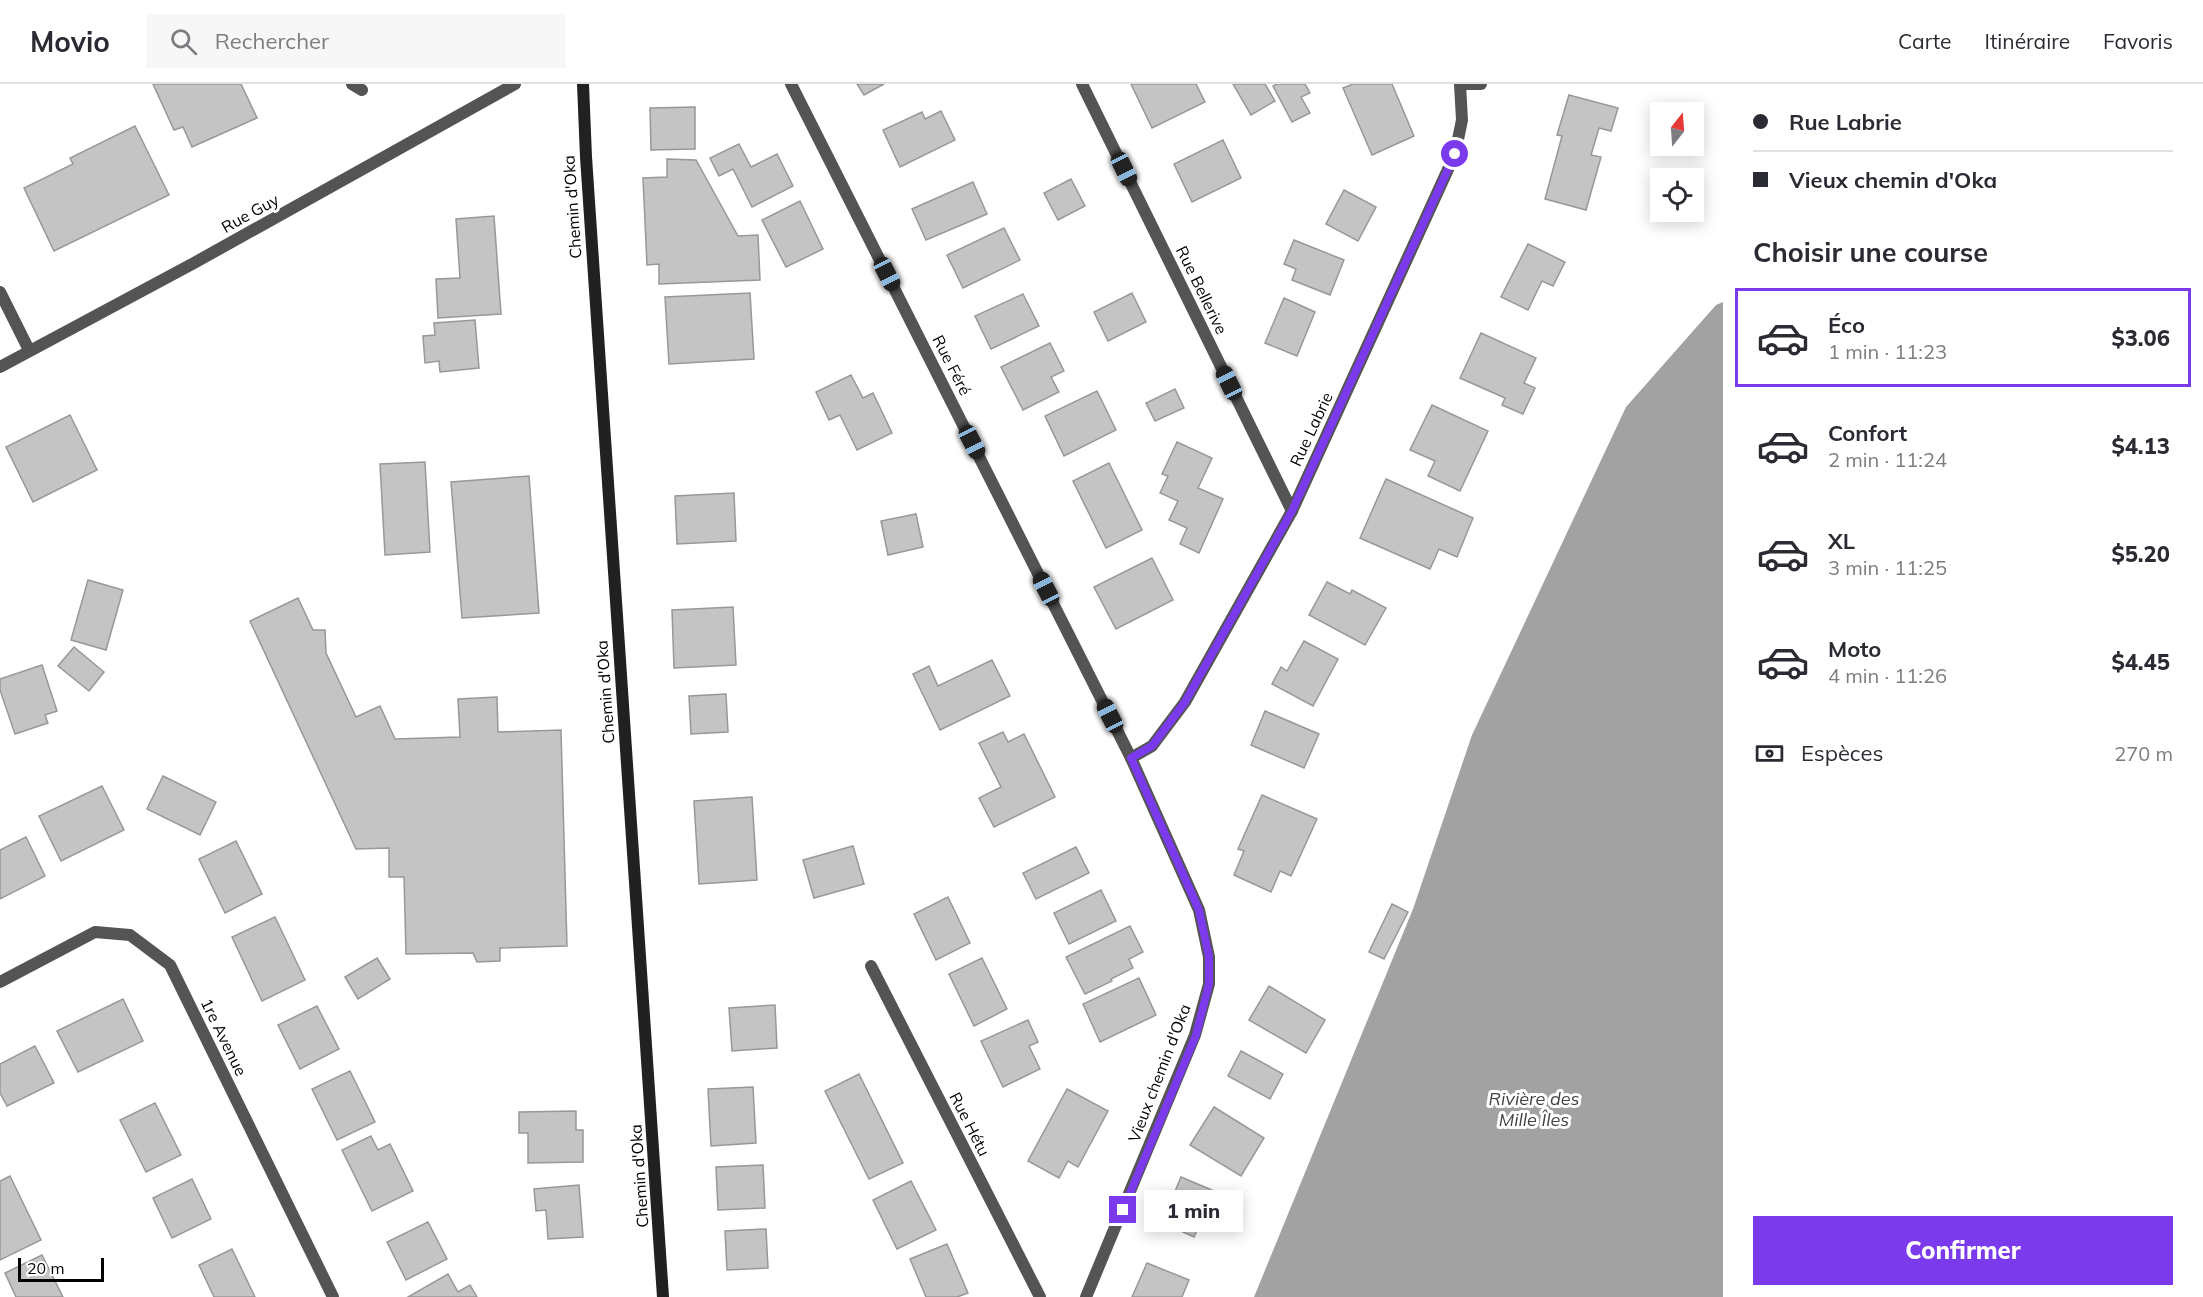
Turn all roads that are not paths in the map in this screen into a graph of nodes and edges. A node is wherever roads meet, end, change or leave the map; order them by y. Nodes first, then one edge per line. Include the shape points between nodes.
1 (515, 84) edge
2 (583, 84) edge
3 (791, 84) edge
4 (1082, 84) edge
5 (1460, 84) edge
6 (1481, 84) edge
7 (0, 292) edge
8 (29, 351) junction
9 (0, 367) edge
10 (1292, 511) junction
11 (1131, 758) junction
12 (871, 966) dead end
13 (0, 982) edge
14 (333, 1297) edge
15 (663, 1297) edge
16 (1040, 1297) edge
17 (1086, 1297) edge

1 - 8 street, Rue Guy
2 - 15 main road, Chemin d'Oka
3 - 11 street, Rue Féré
4 - 10 street, Rue Bellerive
5 - 6 street, Rue Labrie
5 - 10 street, Rue Labrie via 1462,120 1455,154
7 - 8 street
8 - 9 street, Rue Guy
10 - 11 street, Rue Labrie via 1185,702 1152,746
11 - 17 street, Vieux chemin d'Oka via 1199,910 1209,957 1209,984 1196,1035
12 - 16 street, Rue Hétu
13 - 14 street, 1re Avenue via 95,932 130,935 170,965

